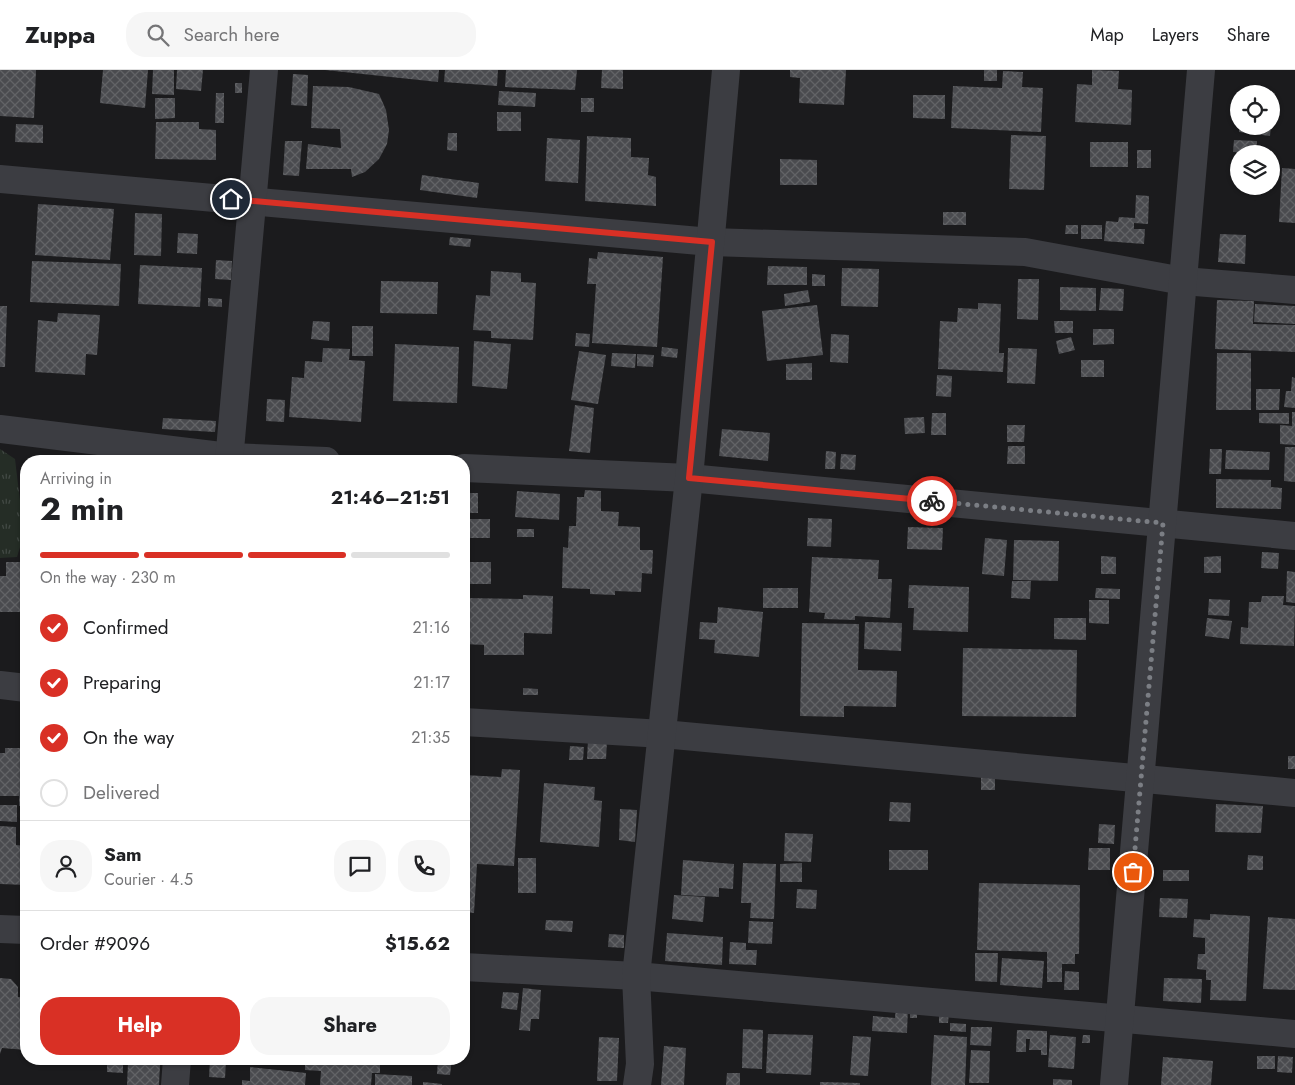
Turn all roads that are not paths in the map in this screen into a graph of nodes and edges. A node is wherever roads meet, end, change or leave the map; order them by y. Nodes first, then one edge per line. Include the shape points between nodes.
1 (264, 70) edge
2 (726, 70) edge
3 (1201, 70) edge
4 (0, 179) edge
5 (250, 201) junction
6 (712, 242) junction
7 (1184, 281) junction
8 (1295, 290) edge
9 (0, 428) edge
10 (199, 455) edge
11 (229, 455) edge
12 (470, 468) edge
13 (689, 478) junction
14 (1163, 523) junction
15 (1295, 536) edge
16 (0, 685) edge
17 (20, 687) edge
18 (470, 722) edge
19 (663, 734) junction
20 (1141, 780) junction
21 (1295, 793) edge
22 (0, 929) edge
23 (20, 930) edge
24 (470, 967) edge
25 (636, 976) junction
26 (1120, 1020) junction
27 (1295, 1034) edge
28 (177, 1065) edge
29 (175, 1085) edge
30 (636, 1085) edge
31 (1114, 1085) edge

1 - 5 street
2 - 6 street
3 - 7 street
4 - 5 street
5 - 6 street
5 - 11 street
6 - 7 street via 1025,252
6 - 13 street
7 - 8 street
7 - 14 street
9 - 10 street
12 - 13 street
13 - 14 street
13 - 19 street
14 - 15 street
14 - 20 street
16 - 17 street
18 - 19 street
19 - 20 street
19 - 25 street
20 - 21 street
20 - 26 street
22 - 23 street
24 - 25 street
25 - 26 street
25 - 30 street via 640,1064
26 - 27 street
26 - 31 street
28 - 29 street

